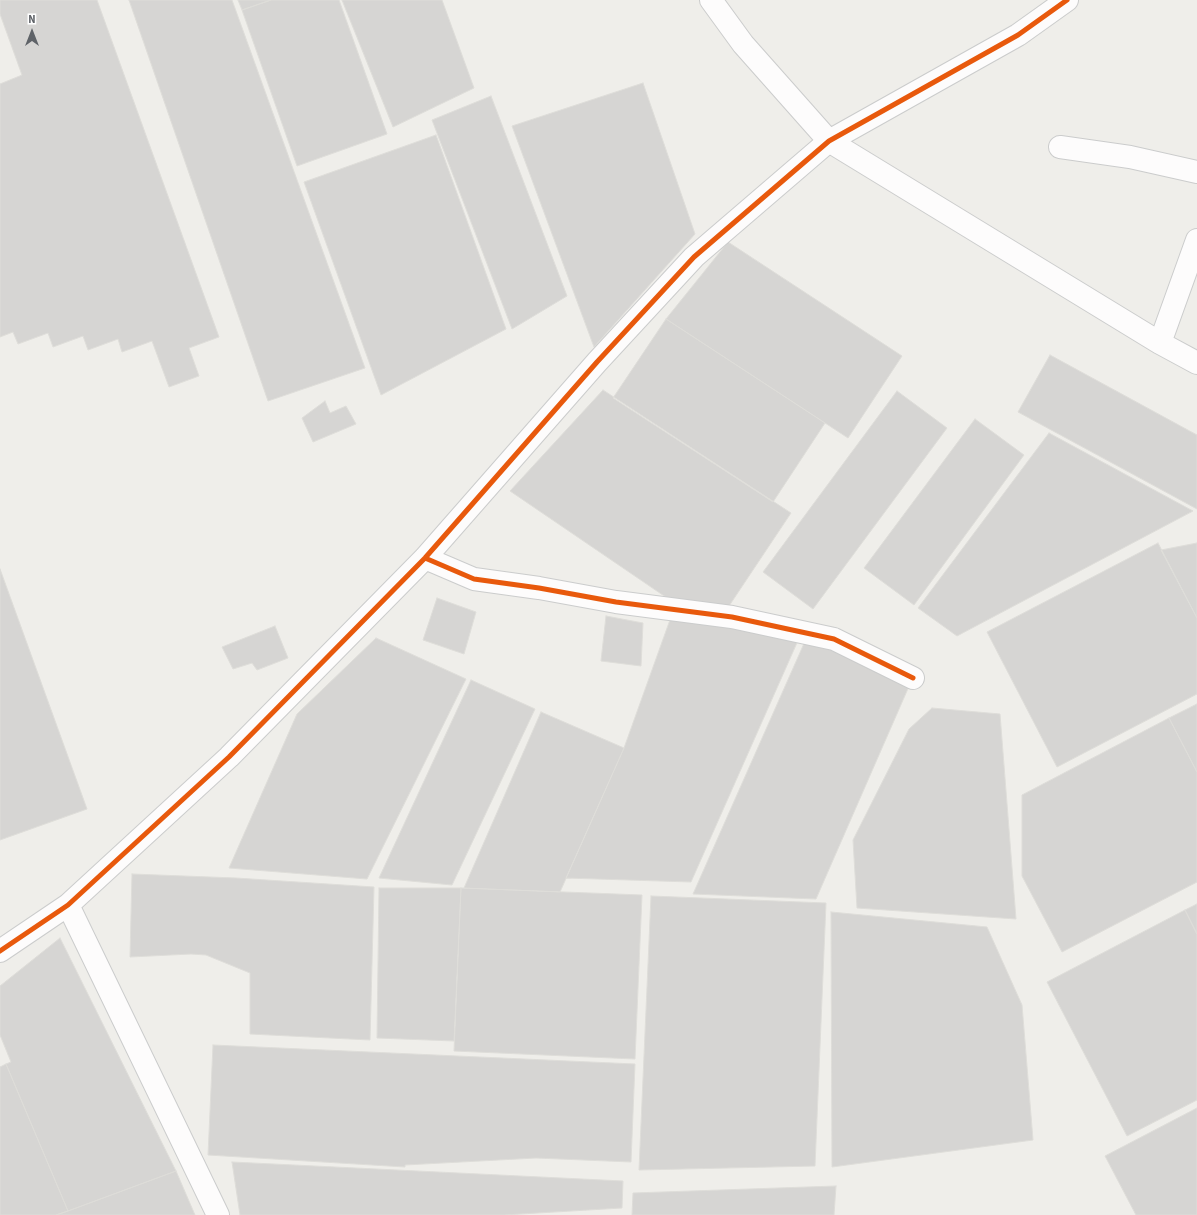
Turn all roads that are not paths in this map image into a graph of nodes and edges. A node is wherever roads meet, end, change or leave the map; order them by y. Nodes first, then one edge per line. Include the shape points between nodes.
1 (711, 0) edge
2 (1067, 0) edge
3 (829, 141) junction
4 (1060, 147) dead end
5 (1197, 172) edge
6 (1197, 240) edge
7 (1160, 343) junction
8 (1197, 362) edge
9 (425, 558) junction
10 (913, 678) dead end
11 (68, 905) junction
12 (0, 951) edge
13 (218, 1215) edge

1 - 3 street via 743,44
2 - 3 street via 1018,35
3 - 7 street
3 - 9 street via 694,257 597,362
4 - 5 street via 1130,157
6 - 7 street
7 - 8 street
9 - 10 street via 474,579 616,602 732,617 834,639
9 - 11 street via 229,757
11 - 12 street
11 - 13 street

